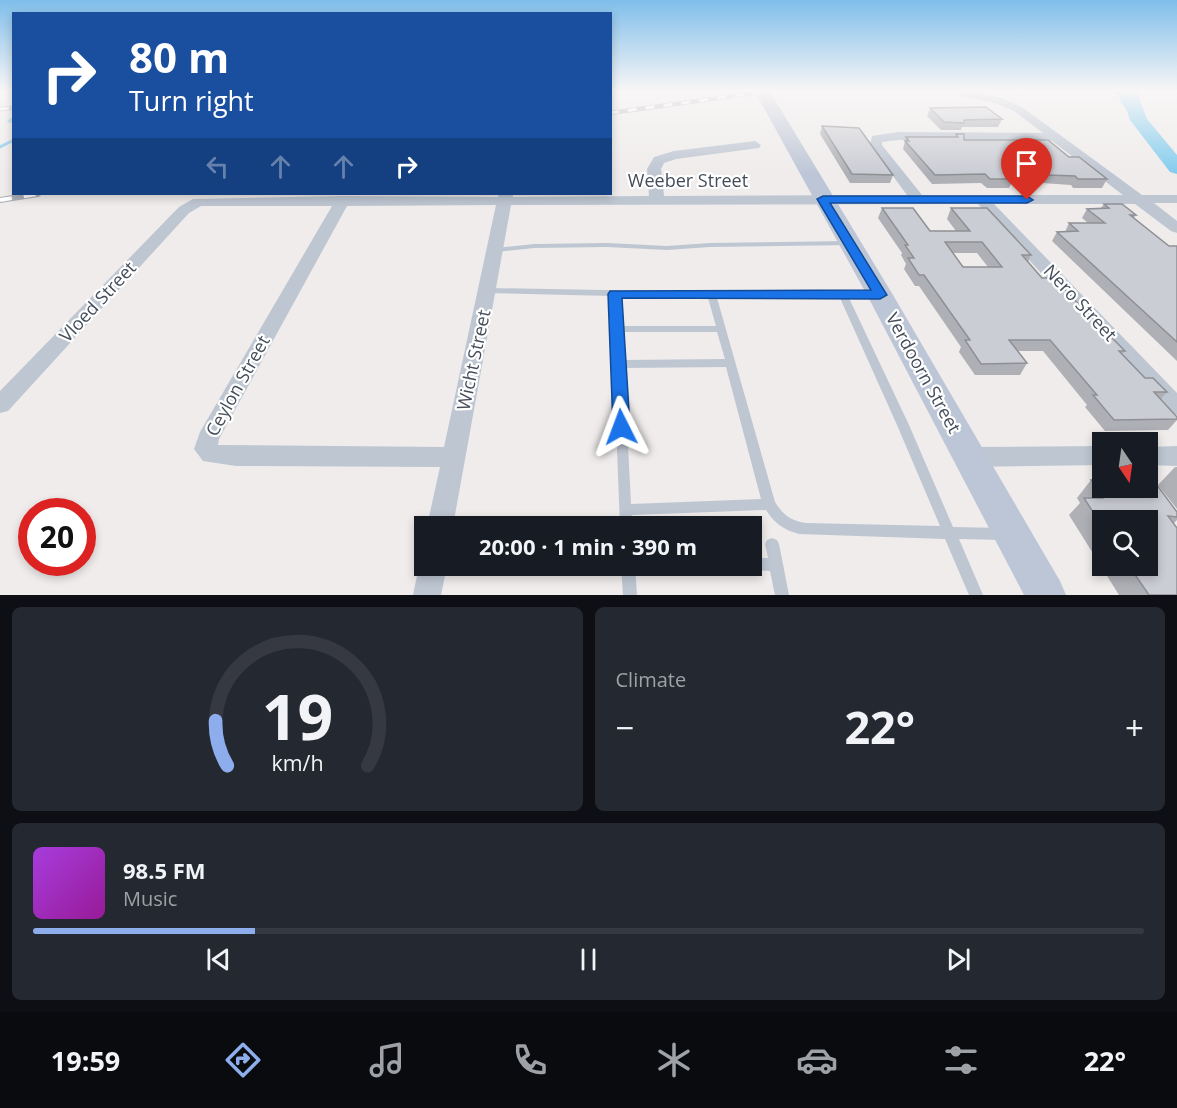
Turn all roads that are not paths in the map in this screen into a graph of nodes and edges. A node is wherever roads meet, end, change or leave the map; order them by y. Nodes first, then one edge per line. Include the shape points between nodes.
1 (777, 118) edge
2 (1029, 118) edge
3 (1056, 137) junction
4 (755, 145) dead end
5 (505, 197) edge
6 (823, 199) junction
7 (1140, 199) junction
8 (1177, 199) edge
9 (343, 200) junction
10 (657, 200) junction
11 (918, 200) junction
12 (982, 200) junction
13 (198, 202) joint
14 (1177, 228) edge
15 (849, 243) junction
16 (495, 250) junction
17 (488, 291) junction
18 (615, 294) junction
19 (712, 295) junction
20 (843, 295) junction
21 (880, 295) junction
22 (617, 329) junction
23 (721, 329) junction
24 (729, 363) junction
25 (618, 364) junction
26 (0, 405) edge
27 (1177, 407) edge
28 (1092, 456) edge
29 (1158, 456) edge
30 (1177, 456) edge
31 (453, 457) junction
32 (969, 457) junction
33 (769, 504) junction
34 (625, 510) junction
35 (442, 516) edge
36 (625, 516) edge
37 (949, 532) junction
38 (1011, 534) junction
39 (772, 544) dead end
40 (762, 564) edge
41 (776, 565) junction
42 (431, 576) edge
43 (629, 576) edge
44 (427, 595) edge
45 (630, 595) edge
46 (782, 595) edge
47 (976, 595) edge
48 (1046, 595) edge

1 - 6 street, Verdoorn Street
2 - 3 street
3 - 7 street
3 - 11 street via 876,139 876,145
4 - 10 street via 659,160 654,169
5 - 9 street, Weeber Street
5 - 10 street, Weeber Street
5 - 16 street, Wicht Street
6 - 10 street, Weeber Street
6 - 11 street, Weeber Street
6 - 15 street, Verdoorn Street
7 - 8 street, Weeber Street
7 - 12 street, Weeber Street
7 - 14 street
9 - 13 street, Weeber Street
9 - 31 street, Ceylon Street via 208,438 206,449 211,454 237,456
11 - 12 street, Weeber Street
12 - 27 street, Nero Street
13 - 26 street, Vloed Street via 184,210
15 - 16 lane via 667,248 534,246
15 - 21 street, Verdoorn Street
16 - 17 street, Wicht Street
17 - 18 lane
17 - 31 street, Wicht Street
18 - 19 lane
18 - 22 lane
19 - 20 lane
19 - 23 lane
20 - 21 lane
20 - 37 lane
21 - 32 street, Verdoorn Street
22 - 23 lane
22 - 25 lane
23 - 24 lane
24 - 25 lane
24 - 33 lane
25 - 34 lane
28 - 32 street
29 - 30 street
31 - 35 street, Wicht Street
32 - 38 street, Verdoorn Street
33 - 34 lane
33 - 37 lane via 777,518 796,528
34 - 36 lane
37 - 38 lane
37 - 47 lane
38 - 48 street, Verdoorn Street
39 - 41 lane
40 - 41 lane
41 - 46 lane
42 - 44 street
43 - 45 lane

